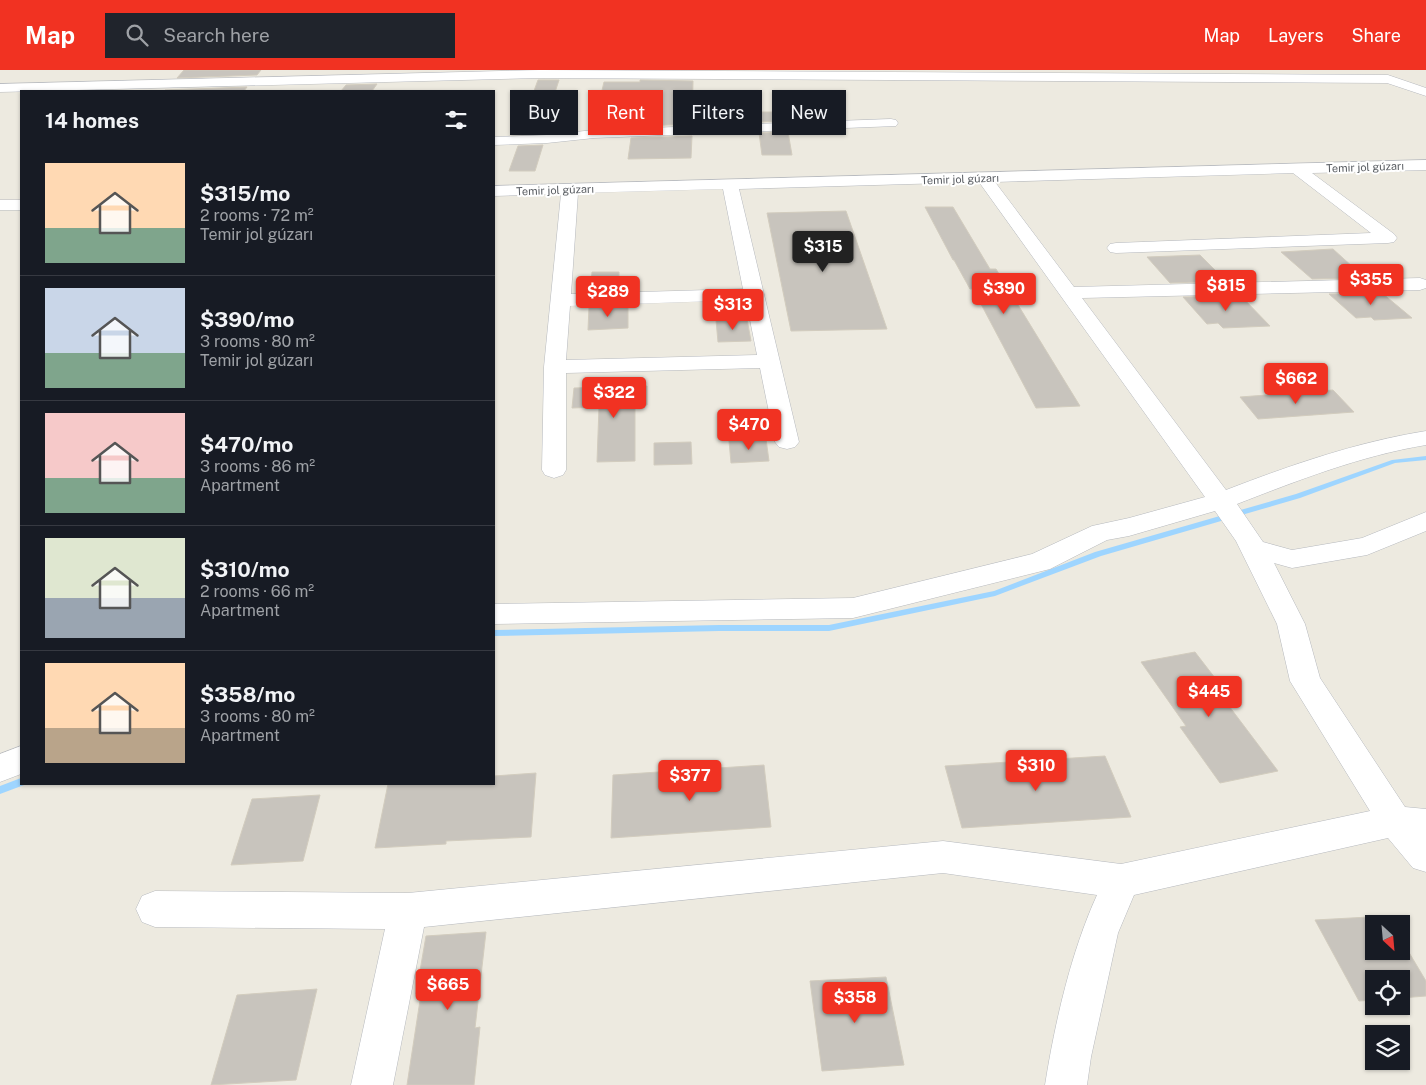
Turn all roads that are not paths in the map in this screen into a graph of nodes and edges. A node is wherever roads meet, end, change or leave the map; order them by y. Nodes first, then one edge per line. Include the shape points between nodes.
1 (1266, 70) edge
2 (1277, 79) junction
3 (208, 86) edge
4 (2, 89) edge
5 (1426, 92) edge
6 (891, 123) dead end
7 (495, 141) edge
8 (1426, 165) edge
9 (1297, 169) junction
10 (984, 178) junction
11 (730, 185) junction
12 (570, 189) junction
13 (495, 191) edge
14 (20, 205) edge
15 (0, 206) edge
16 (1116, 248) dead end
17 (1420, 284) dead end
18 (1070, 293) junction
19 (754, 294) junction
20 (561, 300) junction
21 (769, 361) junction
22 (555, 368) junction
23 (1426, 438) edge
24 (787, 442) dead end
25 (554, 470) dead end
26 (1221, 501) junction
27 (1426, 521) edge
28 (1250, 543) junction
29 (495, 614) edge
30 (20, 760) edge
31 (0, 768) edge
32 (1410, 823) edge
33 (1426, 856) edge
34 (1120, 881) junction
35 (155, 909) dead end
36 (408, 911) junction
37 (372, 1085) edge
38 (1066, 1085) edge

1 - 2 street
2 - 3 street via 540,74
2 - 5 street via 1388,79
3 - 4 street
6 - 7 street
8 - 9 street, Temir jol gúzarı
9 - 10 street, Temir jol gúzarı
9 - 16 street via 1388,238
10 - 11 street, Temir jol gúzarı
10 - 18 street
11 - 12 street, Temir jol gúzarı
11 - 19 street
12 - 13 street, Temir jol gúzarı
12 - 20 street
14 - 15 street
17 - 18 street
18 - 26 street
19 - 20 street
19 - 21 street
20 - 22 street
21 - 22 street
21 - 24 street
22 - 25 street
23 - 26 street via 1310,467
26 - 28 street
26 - 29 street via 1101,532 1040,562 854,608
27 - 28 street via 1367,546 1292,559
28 - 32 street via 1291,624 1305,681
30 - 31 street
32 - 33 street
32 - 34 street
34 - 36 street via 943,856
34 - 38 street via 1099,934
35 - 36 street
36 - 37 street

